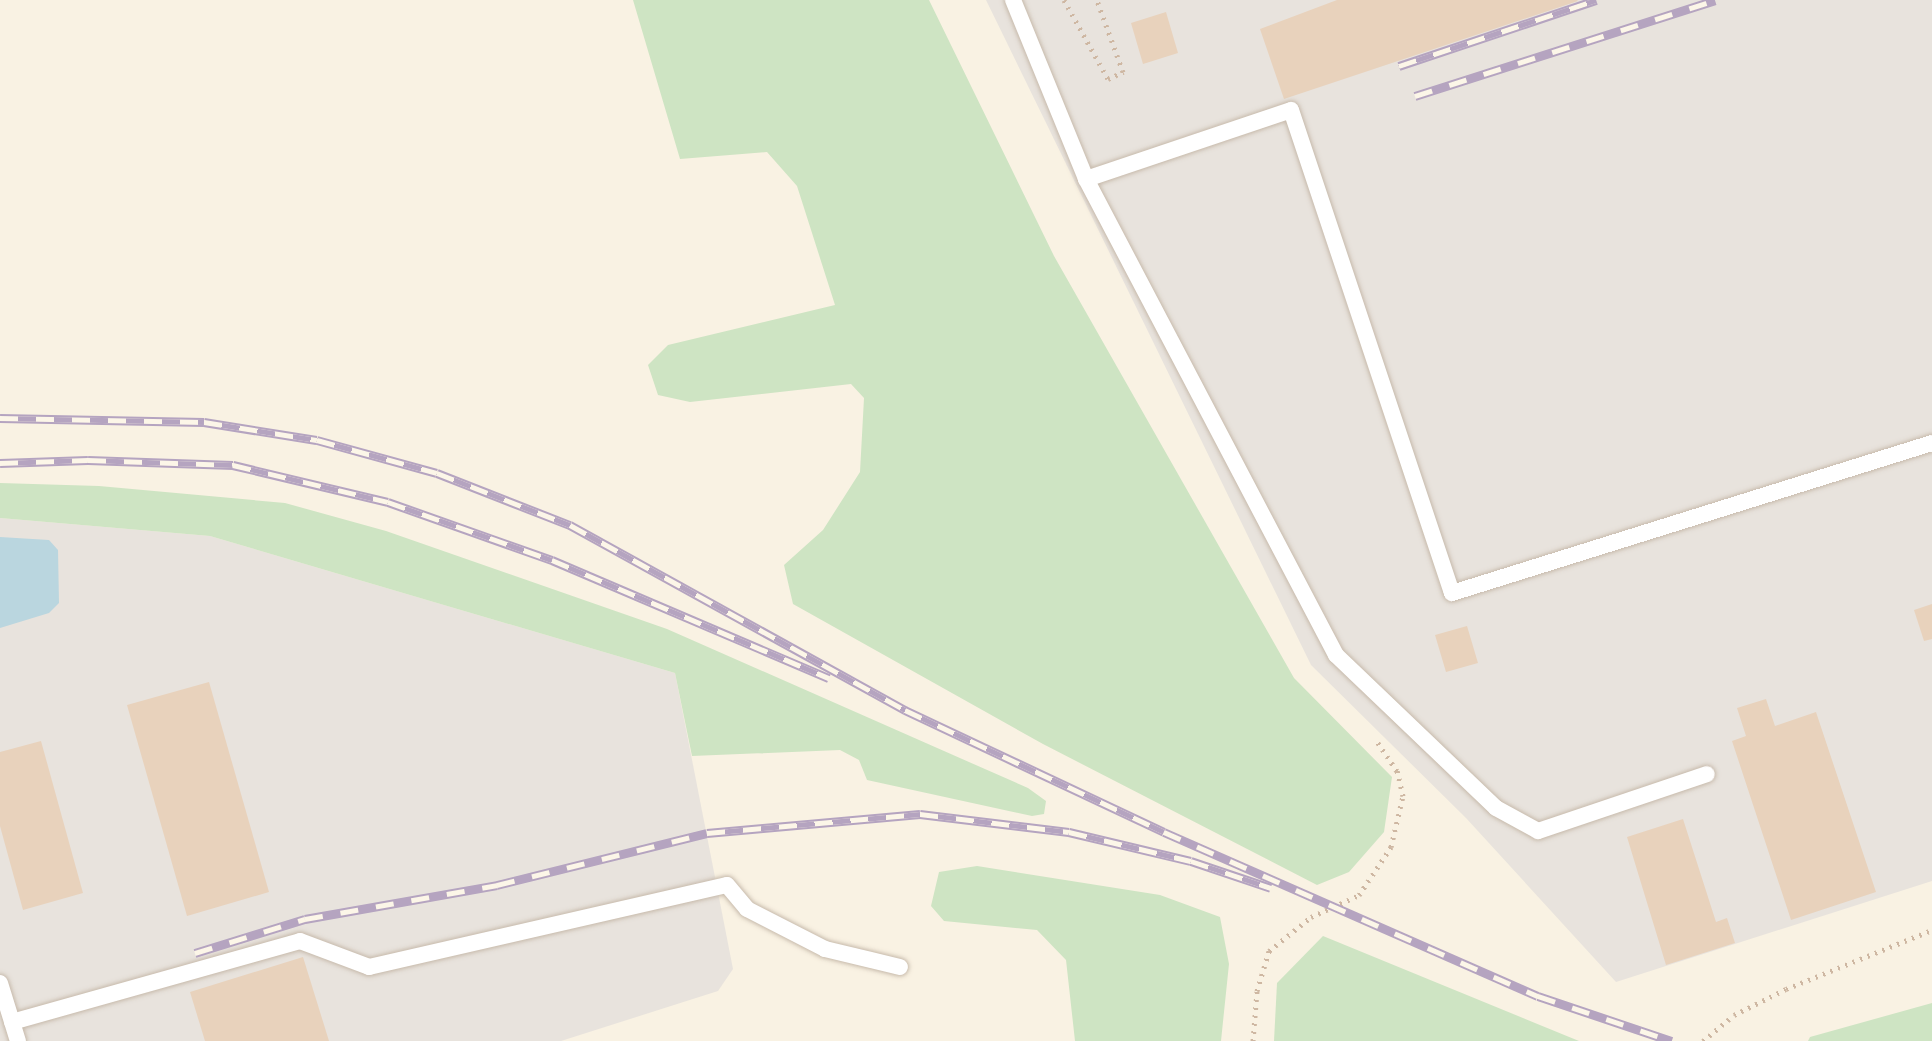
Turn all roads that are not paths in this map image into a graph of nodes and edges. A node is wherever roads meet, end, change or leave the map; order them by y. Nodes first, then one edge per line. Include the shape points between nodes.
1 (1013, 0) edge
2 (1086, 179) junction
3 (1932, 443) edge
4 (1707, 774) dead end
5 (900, 967) dead end
6 (0, 983) edge
7 (12, 1022) junction
8 (18, 1041) edge

1 - 2 lane
2 - 3 lane via 1291,110 1452,593
2 - 4 lane via 1336,655 1484,797 1538,831
5 - 7 lane via 825,949 747,909 727,885 369,967 300,941
6 - 7 lane
7 - 8 lane

